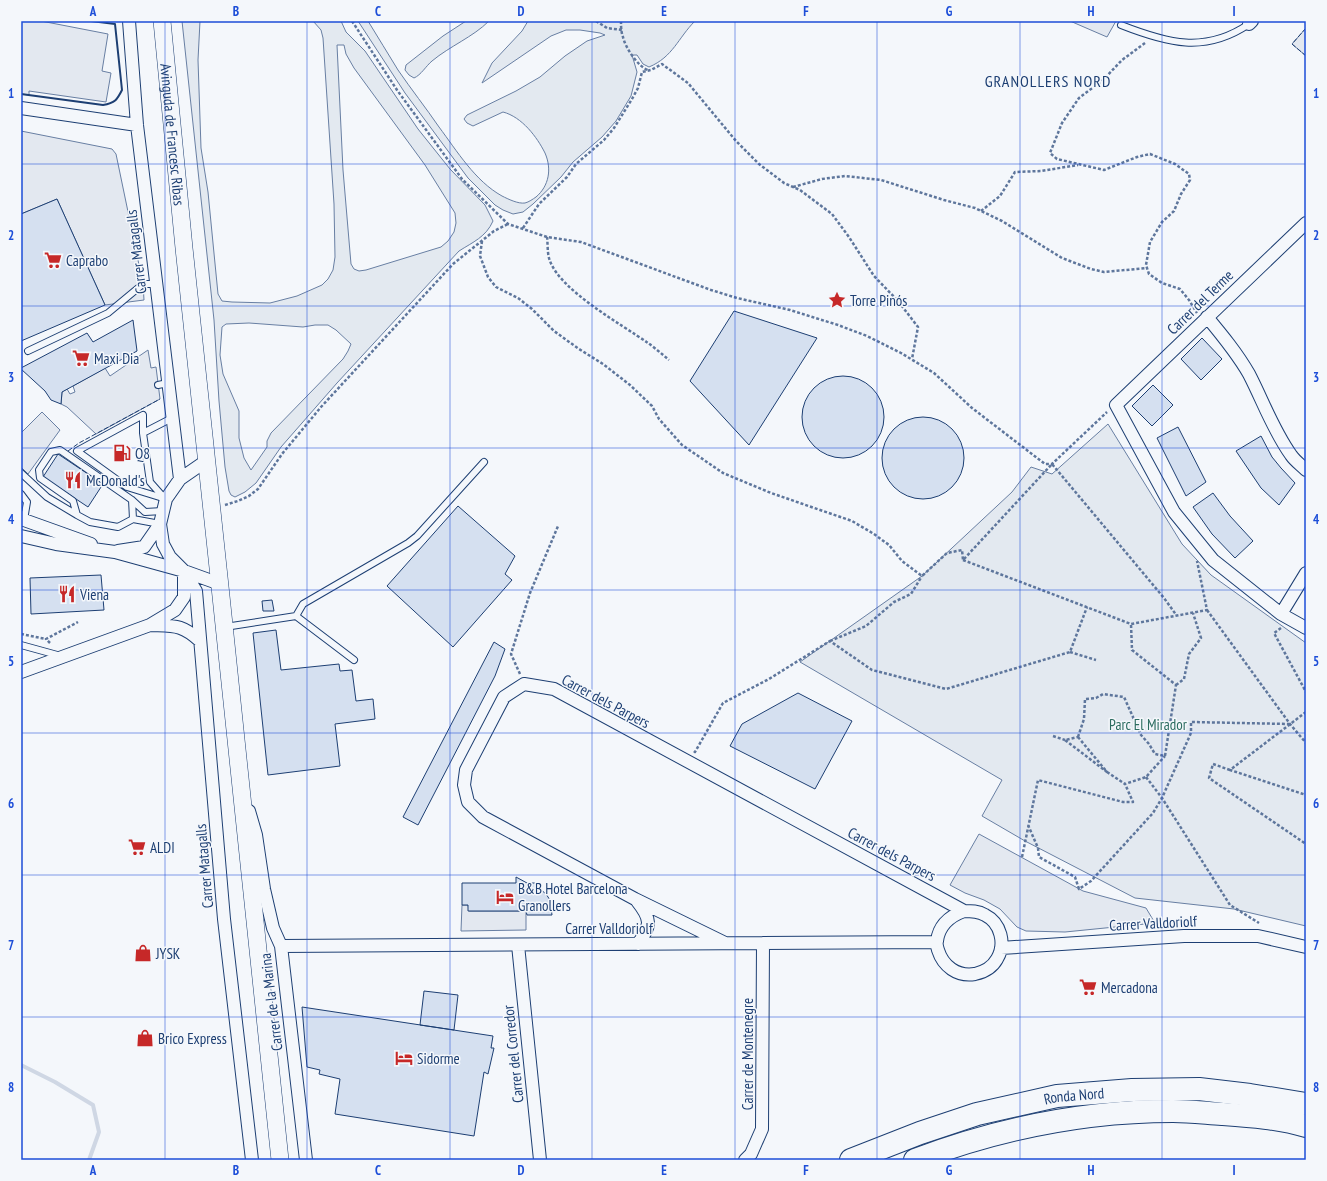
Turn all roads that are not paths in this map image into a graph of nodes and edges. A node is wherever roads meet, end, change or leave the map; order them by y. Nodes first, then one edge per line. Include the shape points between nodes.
1 (129, 21) edge
2 (162, 21) edge
3 (1251, 22) edge
4 (1120, 25) dead end
5 (21, 108) edge
6 (137, 125) junction
7 (1306, 223) edge
8 (156, 284) junction
9 (1205, 319) junction
10 (28, 351) dead end
11 (172, 418) junction
12 (142, 433) junction
13 (206, 460) junction
14 (484, 462) dead end
15 (1306, 470) edge
16 (21, 473) edge
17 (180, 479) junction
18 (21, 494) edge
19 (166, 499) junction
20 (132, 500) junction
21 (163, 512) junction
22 (77, 516) junction
23 (22, 518) edge
24 (133, 519) junction
25 (160, 524) junction
26 (21, 536) edge
27 (115, 552) junction
28 (184, 571) junction
29 (1306, 573) edge
30 (220, 584) junction
31 (1281, 614) junction
32 (296, 616) junction
33 (150, 625) junction
34 (224, 627) junction
35 (1306, 628) edge
36 (200, 641) junction
37 (21, 645) edge
38 (62, 656) junction
39 (354, 660) dead end
40 (21, 672) edge
41 (239, 773) junction
42 (635, 899) junction
43 (964, 911) junction
44 (936, 942) junction
45 (725, 943) junction
46 (763, 943) junction
47 (638, 944) junction
48 (518, 945) junction
49 (281, 946) junction
50 (1306, 947) edge
51 (1001, 948) junction
52 (1300, 1100) edge
53 (1242, 1116) junction
54 (1306, 1126) edge
55 (1306, 1139) edge
56 (252, 1160) edge
57 (280, 1160) edge
58 (306, 1160) edge
59 (540, 1160) edge
60 (745, 1160) edge
61 (851, 1160) edge
62 (915, 1160) edge

1 - 6 street, Carrer Matagalls
2 - 13 street, Avinguda de Francesc Ribas
3 - 4 lane via 1236,33 1212,42 1186,43 1156,37
5 - 6 street
6 - 8 street, Carrer Matagalls
7 - 9 street, Carrer del Terme
8 - 10 lane via 142,283 108,312
8 - 11 street, Carrer Matagalls via 163,384
9 - 15 street via 1233,350 1262,399 1275,430 1292,456
9 - 31 street, Carrer del Terme via 1116,405 1174,512 1213,560
11 - 12 lane
11 - 17 street, Carrer Matagalls
12 - 19 lane via 150,482
12 - 19 lane via 142,415 77,451 128,487
13 - 17 street, Carrer Matagalls
13 - 30 street, Avinguda de Francesc Ribas
14 - 32 lane via 408,543 303,604
16 - 22 lane via 47,498
17 - 19 street, Carrer Matagalls
18 - 23 lane via 27,502
19 - 21 street, Carrer Matagalls
20 - 21 lane via 145,512
20 - 22 lane via 60,450 52,452 38,470 40,478 73,502
20 - 24 lane
21 - 25 street, Carrer Matagalls
22 - 24 lane via 90,522 118,527
23 - 27 street
24 - 25 lane
25 - 27 street via 144,546
25 - 28 street, Carrer Matagalls via 163,544 170,557
26 - 27 street via 56,544
27 - 28 street
28 - 30 street, Carrer Matagalls
28 - 33 street via 184,597 175,610
28 - 36 street, Carrer Matagalls via 196,591
29 - 31 street
30 - 34 street, Avinguda de Francesc Ribas
31 - 35 street
32 - 34 lane
32 - 39 lane
33 - 36 street via 177,626 190,632
33 - 38 street
34 - 41 street, Avinguda de Francesc Ribas
36 - 56 street, Carrer Matagalls via 224,919
37 - 38 lane
38 - 40 street
41 - 49 street, Carrer de la Marina via 256,835 273,928
41 - 57 street, Avinguda de Francesc Ribas
42 - 43 street, Carrer dels Parpers via 483,817 468,802 464,785 466,770 504,697 524,684 554,690
42 - 45 street
42 - 47 street via 646,913 648,922 646,932
43 - 44 street via 947,920
43 - 51 street via 986,915 994,922 1000,931
44 - 46 street, Carrer Valldoriolf
44 - 51 street via 943,961 950,969 969,975 981,973 991,967 998,959
45 - 46 street, Carrer Valldoriolf
45 - 47 street, Carrer Valldoriolf
46 - 60 street, Carrer de Montenegre via 762,1129 751,1154
47 - 48 street, Carrer Valldoriolf
48 - 49 street, Carrer Valldoriolf
48 - 59 street, Carrer del Corredor
49 - 58 street, Carrer de la Marina
50 - 51 street, Carrer Valldoriolf via 1258,936 1184,936
52 - 61 highway, Ronda Nord via 1199,1089 1132,1090 1057,1096 977,1114
53 - 54 highway, Ronda Nord via 1290,1121
53 - 55 highway via 1255,1128
53 - 62 highway, Ronda Nord via 1174,1111 1064,1120 1004,1132 946,1148

